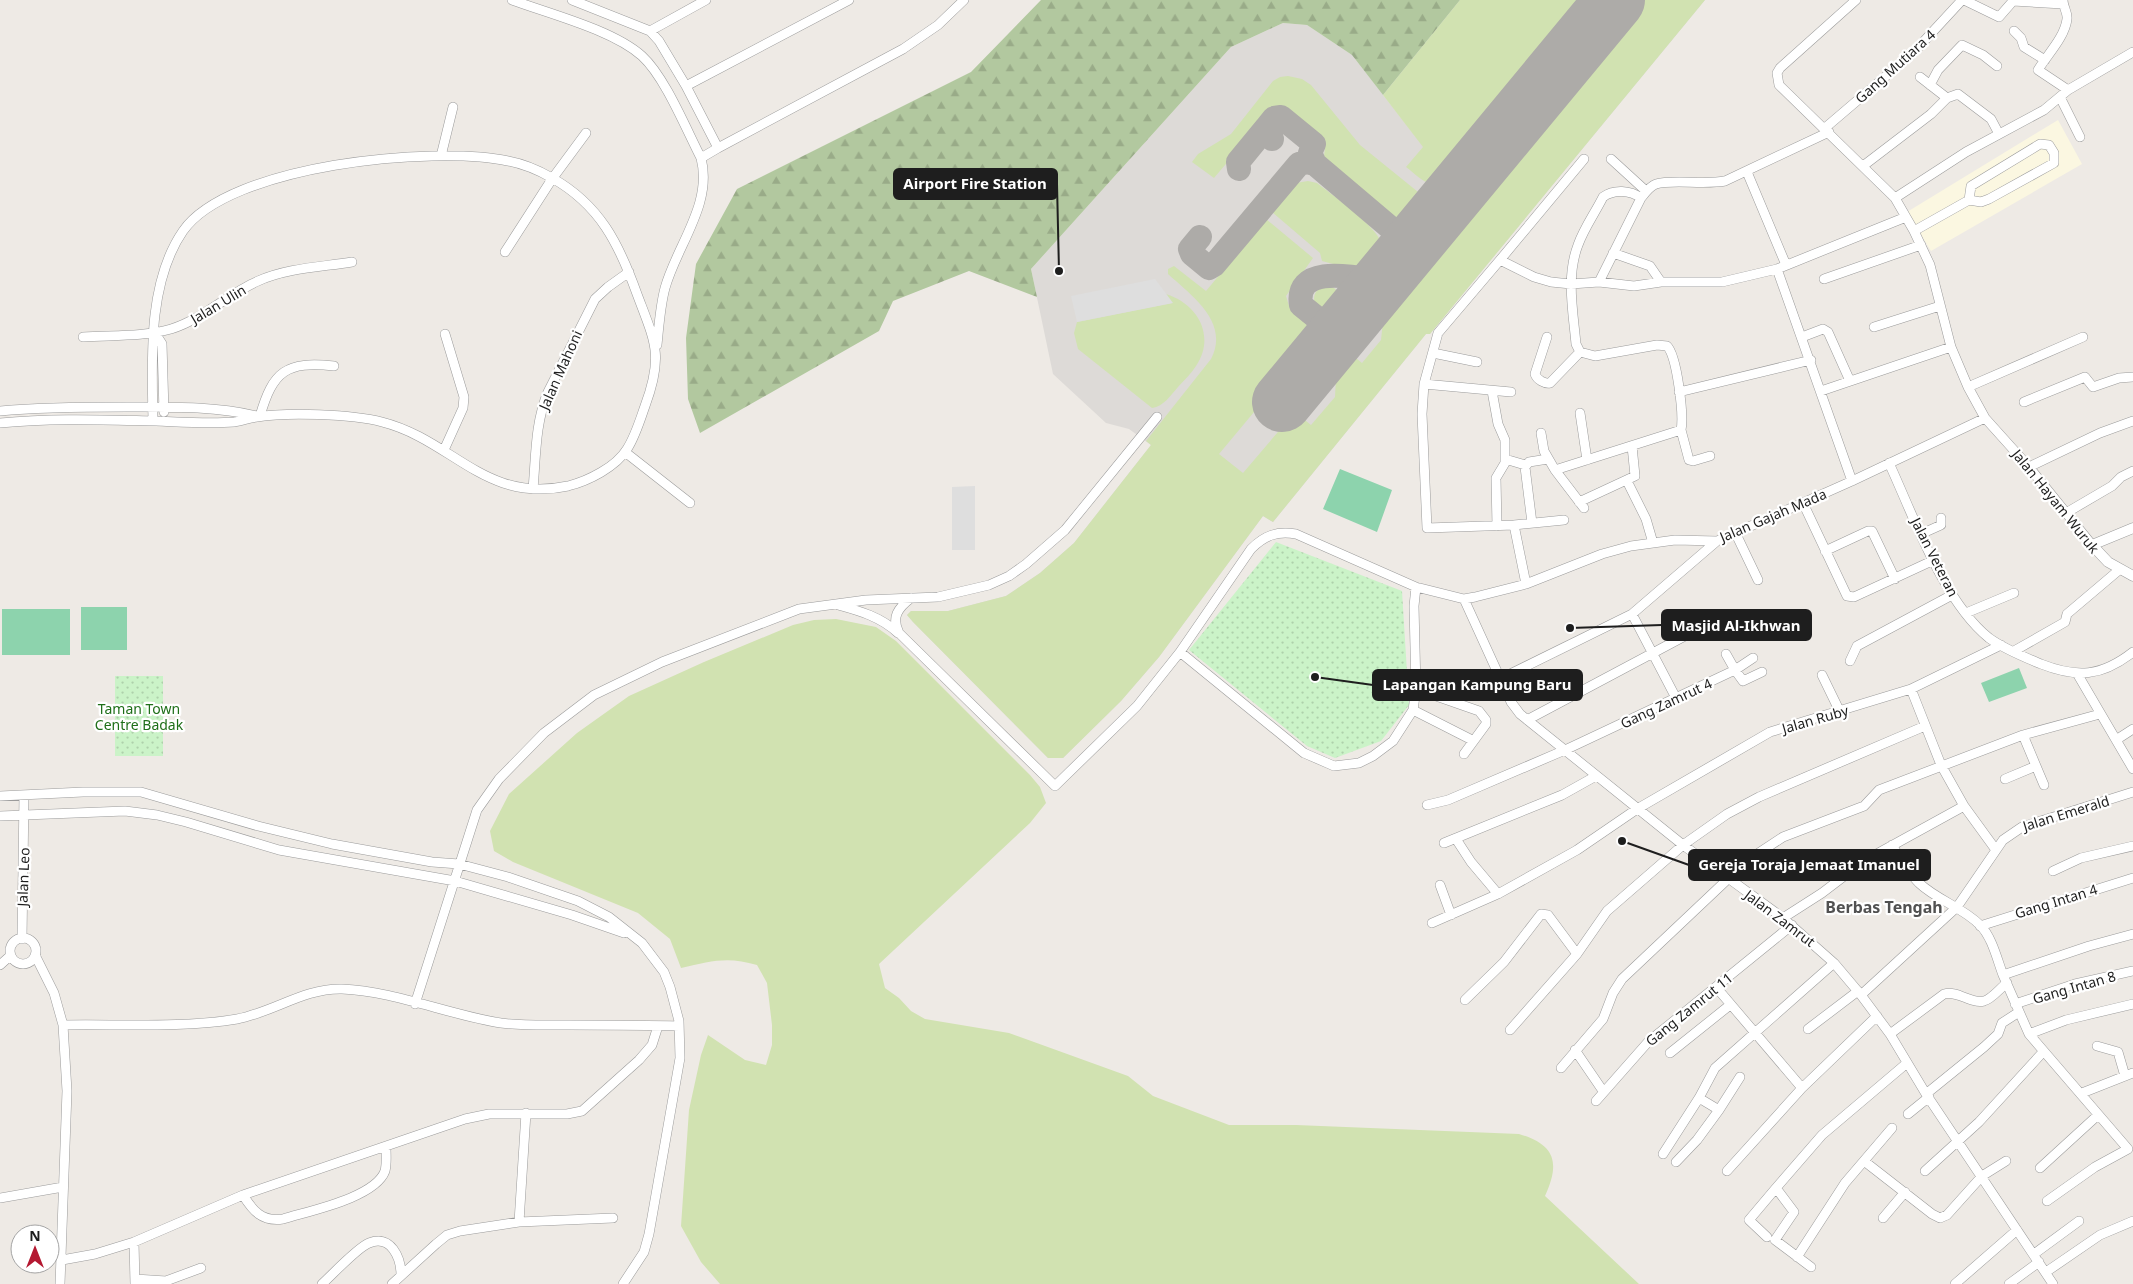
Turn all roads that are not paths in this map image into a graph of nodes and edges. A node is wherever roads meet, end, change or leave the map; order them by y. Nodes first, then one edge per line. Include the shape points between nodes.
1 (512, 0) edge
2 (572, 0) edge
3 (706, 0) edge
4 (849, 0) edge
5 (964, 0) edge
6 (1856, 0) edge
7 (1963, 0) edge
8 (2063, 2) edge
9 (650, 31) junction
10 (2014, 31) dead end
11 (2133, 52) edge
12 (2045, 60) junction
13 (1996, 66) dead end
14 (1920, 77) dead end
15 (1930, 85) junction
16 (686, 86) junction
17 (2068, 90) junction
18 (2060, 97) junction
19 (1947, 98) junction
20 (453, 107) dead end
21 (1827, 130) junction
22 (586, 133) dead end
23 (1999, 134) junction
24 (2080, 137) dead end
25 (718, 148) junction
26 (441, 156) junction
27 (701, 158) junction
28 (1584, 159) dead end
29 (1611, 159) dead end
30 (1863, 166) junction
31 (1748, 172) junction
32 (552, 178) junction
33 (1644, 194) junction
34 (1895, 198) junction
35 (1969, 200) junction
36 (1906, 217) junction
37 (1914, 231) junction
38 (1921, 246) junction
39 (505, 252) dead end
40 (1613, 253) junction
41 (1500, 260) junction
42 (352, 262) dead end
43 (1781, 267) junction
44 (629, 272) junction
45 (1824, 279) dead end
46 (1599, 282) junction
47 (1661, 282) junction
48 (1571, 284) junction
49 (1940, 306) junction
50 (661, 308) junction
51 (644, 313) junction
52 (1874, 327) dead end
53 (155, 333) junction
54 (445, 334) dead end
55 (2083, 336) dead end
56 (83, 337) dead end
57 (1547, 337) dead end
58 (1802, 338) junction
59 (1951, 347) junction
60 (657, 348) junction
61 (1580, 352) junction
62 (1433, 353) junction
63 (1811, 360) junction
64 (1477, 362) dead end
65 (334, 366) dead end
66 (2133, 377) edge
67 (1850, 381) junction
68 (1424, 384) junction
69 (1968, 387) junction
70 (1492, 391) junction
71 (1821, 391) junction
72 (1511, 392) dead end
73 (1679, 392) junction
74 (2024, 402) dead end
75 (153, 407) junction
76 (164, 407) junction
77 (0, 411) edge
78 (1580, 413) dead end
79 (260, 416) junction
80 (1157, 418) dead end
81 (1985, 418) junction
82 (153, 421) junction
83 (164, 421) junction
84 (2133, 421) edge
85 (0, 423) edge
86 (1681, 430) junction
87 (1541, 433) dead end
88 (1632, 446) junction
89 (444, 450) junction
90 (625, 452) junction
91 (1710, 456) dead end
92 (1506, 459) junction
93 (1548, 459) junction
94 (1587, 460) junction
95 (1889, 463) junction
96 (1525, 465) junction
97 (2029, 467) junction
98 (1555, 470) junction
99 (2133, 471) edge
100 (1627, 481) junction
101 (1852, 481) junction
102 (534, 488) junction
103 (690, 503) dead end
104 (1803, 503) junction
105 (2066, 513) junction
106 (1941, 518) dead end
107 (1564, 520) dead end
108 (1532, 523) junction
109 (1514, 525) junction
110 (1497, 526) junction
111 (2133, 528) edge
112 (1735, 532) junction
113 (1922, 534) junction
114 (1717, 541) junction
115 (1652, 543) junction
116 (2092, 546) junction
117 (1824, 551) junction
118 (1934, 560) junction
119 (2119, 570) junction
120 (2133, 576) edge
121 (1895, 579) junction
122 (1758, 580) dead end
123 (1526, 584) junction
124 (1416, 587) junction
125 (2014, 593) dead end
126 (1952, 595) junction
127 (912, 598) junction
128 (1464, 599) junction
129 (833, 603) junction
130 (1966, 613) junction
131 (1632, 614) junction
132 (1730, 628) dead end
133 (899, 634) junction
134 (2001, 645) junction
135 (1180, 652) junction
136 (2014, 652) junction
137 (2133, 652) edge
138 (1651, 653) junction
139 (1726, 654) dead end
140 (1753, 658) dead end
141 (1850, 661) dead end
142 (1735, 670) junction
143 (1762, 672) dead end
144 (1822, 675) dead end
145 (2078, 675) junction
146 (1500, 679) junction
147 (1416, 689) junction
148 (1911, 690) junction
149 (1676, 698) junction
150 (1413, 710) junction
151 (1840, 712) junction
152 (2100, 714) junction
153 (1527, 720) junction
154 (1925, 726) junction
155 (2133, 728) edge
156 (2023, 735) junction
157 (1472, 740) junction
158 (2116, 740) junction
159 (1565, 750) junction
160 (1464, 754) dead end
161 (1941, 765) junction
162 (2036, 766) junction
163 (2133, 769) edge
164 (1596, 776) junction
165 (2006, 778) dead end
166 (2044, 785) dead end
167 (2133, 792) edge
168 (0, 796) edge
169 (24, 796) junction
170 (192, 806) junction
171 (1427, 806) dead end
172 (1964, 806) junction
173 (1637, 809) junction
174 (25, 815) junction
175 (0, 816) edge
176 (186, 822) junction
177 (1456, 839) junction
178 (1444, 843) dead end
179 (1892, 844) junction
180 (1683, 845) junction
181 (2133, 846) edge
182 (1996, 850) junction
183 (459, 864) junction
184 (2053, 871) dead end
185 (2133, 878) edge
186 (1728, 879) junction
187 (455, 881) junction
188 (1440, 885) dead end
189 (1498, 894) junction
190 (1957, 907) junction
191 (1451, 915) junction
192 (1783, 918) junction
193 (1432, 923) dead end
194 (1792, 925) junction
195 (1980, 926) junction
196 (629, 934) junction
197 (2133, 934) edge
198 (22, 939) junction
199 (1577, 954) junction
200 (35, 955) junction
201 (10, 956) junction
202 (1834, 963) junction
203 (0, 966) edge
204 (2133, 971) edge
205 (2005, 979) junction
206 (1716, 987) junction
207 (1860, 993) junction
208 (1465, 1000) dead end
209 (415, 1004) junction
210 (2133, 1004) edge
211 (1730, 1005) junction
212 (2017, 1008) junction
213 (1877, 1016) junction
214 (64, 1025) junction
215 (658, 1026) junction
216 (679, 1026) junction
217 (1808, 1029) dead end
218 (1510, 1030) dead end
219 (1754, 1032) junction
220 (1890, 1034) junction
221 (2029, 1034) junction
222 (2097, 1046) dead end
223 (1575, 1050) junction
224 (2043, 1052) junction
225 (1670, 1053) dead end
226 (1907, 1063) junction
227 (1561, 1068) dead end
228 (2129, 1074) edge
229 (1740, 1078) dead end
230 (1802, 1088) junction
231 (1603, 1091) junction
232 (2082, 1093) junction
233 (1928, 1096) junction
234 (1699, 1098) junction
235 (1596, 1101) dead end
236 (1719, 1110) junction
237 (526, 1113) junction
238 (1908, 1114) dead end
239 (2098, 1115) junction
240 (1892, 1128) dead end
241 (1958, 1140) junction
242 (386, 1148) junction
243 (1663, 1154) dead end
244 (1864, 1161) junction
245 (2006, 1161) dead end
246 (1676, 1162) dead end
247 (2040, 1168) dead end
248 (1727, 1171) dead end
249 (1925, 1171) dead end
250 (1982, 1176) junction
251 (63, 1188) junction
252 (1776, 1188) junction
253 (1905, 1192) junction
254 (243, 1194) junction
255 (0, 1198) edge
256 (2047, 1201) dead end
257 (613, 1218) dead end
258 (1883, 1218) dead end
259 (2079, 1221) dead end
260 (2133, 1221) edge
261 (519, 1222) junction
262 (2017, 1230) junction
263 (1767, 1237) dead end
264 (134, 1242) junction
265 (1797, 1257) junction
266 (2037, 1258) junction
267 (62, 1260) junction
268 (1811, 1267) dead end
269 (201, 1268) dead end
270 (2046, 1272) junction
271 (401, 1275) junction
272 (135, 1282) edge
273 (60, 1284) edge
274 (322, 1284) edge
275 (392, 1284) edge
276 (623, 1284) edge
277 (1955, 1284) edge
278 (2009, 1284) edge
279 (2053, 1284) edge

1 - 27 street via 616,39 643,57 657,74
2 - 9 street
3 - 9 street
4 - 16 street
5 - 25 street via 938,25 903,49
6 - 21 street, Jalan Hayam Wuruk via 1777,73 1779,85
7 - 8 street via 1999,16 2013,1
7 - 21 street, Gang Mutiara 4 via 1912,53
8 - 12 street via 2067,19
9 - 16 street
10 - 12 street via 2024,47
11 - 17 street
12 - 17 street via 2039,71
13 - 15 street via 1983,55 1962,45 1938,70
14 - 15 street
15 - 19 street
16 - 25 street
17 - 18 street
18 - 23 street via 2044,110
18 - 24 street
19 - 23 street via 1958,94 1991,119
19 - 30 street
20 - 26 street
21 - 30 street, Jalan Hayam Wuruk
21 - 31 street, Gang Mutiara 4
22 - 32 street
23 - 34 street
25 - 27 street
26 - 32 street via 506,160
26 - 53 street via 374,160 295,174 237,191 201,211 183,231 164,271
27 - 50 street via 705,173 702,195 672,268
28 - 41 street
29 - 33 street
30 - 34 street, Jalan Hayam Wuruk
31 - 33 street, Gang Mutiara 4 via 1717,183 1656,184
31 - 43 street
32 - 39 street
32 - 44 street via 597,214
33 - 40 street
33 - 48 street via 1617,191 1603,197 1578,243
34 - 36 street, Jalan Hayam Wuruk
35 - 35 street via 1971,186 2040,144 2049,145 2054,163 1989,199 1981,202
35 - 37 street
36 - 37 street, Jalan Hayam Wuruk
36 - 43 street
37 - 38 street, Jalan Hayam Wuruk
38 - 45 street
38 - 49 street, Jalan Hayam Wuruk via 1930,266
40 - 46 street
40 - 47 street via 1650,266
41 - 48 street via 1543,280
41 - 62 street via 1438,333
42 - 53 street, Jalan Ulin via 266,278 184,324
43 - 47 street via 1722,282
43 - 58 street
44 - 51 street
44 - 102 street, Jalan Mahoni via 595,299 548,392 538,427
46 - 47 street via 1634,286
46 - 48 street
48 - 61 street via 1576,344
49 - 52 street
49 - 59 street, Jalan Hayam Wuruk
50 - 51 street
50 - 60 street
51 - 60 street
53 - 56 street, Jalan Ulin
53 - 75 street via 151,345
53 - 76 street via 162,344
54 - 89 street via 464,397 463,408
55 - 69 street
57 - 61 street via 1535,374 1546,383 1550,383
58 - 63 street
58 - 67 street via 1824,329 1828,332
59 - 67 street
59 - 69 street, Jalan Hayam Wuruk
60 - 90 street via 651,392
61 - 73 street via 1595,356 1667,346 1672,352
62 - 64 street
62 - 68 street
63 - 71 street
63 - 73 street
65 - 79 street via 308,363 282,373 272,383
66 - 74 street via 2119,378 2094,387 2085,377
67 - 71 street
68 - 70 street
68 - 110 street via 1422,414 1427,528
69 - 81 street, Jalan Hayam Wuruk
70 - 72 street
70 - 92 street via 1498,424 1505,440
71 - 101 street
73 - 86 street
75 - 76 street
75 - 77 street
75 - 82 street
76 - 79 street via 235,410
76 - 83 street
78 - 94 street
79 - 83 street via 235,422
79 - 89 street via 327,415 380,421 406,430
80 - 127 street via 1065,530 1026,564 989,585 938,597
81 - 95 street, Jalan Gajah Mada
81 - 97 street, Jalan Hayam Wuruk
82 - 83 street
82 - 85 street via 59,419
84 - 97 street via 2100,432
86 - 88 street
86 - 91 street via 1691,461
87 - 93 street
88 - 94 street
88 - 100 street via 1635,476
89 - 102 street via 479,474 499,483
90 - 102 street via 592,477 568,486
90 - 103 street
92 - 96 street
92 - 110 street via 1496,478
93 - 96 street
93 - 98 street
94 - 98 street
95 - 101 street, Jalan Gajah Mada
95 - 113 street, Jalan Veteran
96 - 108 street
97 - 105 street, Jalan Hayam Wuruk
98 - 100 street via 1581,505
99 - 105 street
100 - 115 street via 1646,519
101 - 104 street, Jalan Gajah Mada
104 - 112 street, Jalan Gajah Mada
104 - 117 street
105 - 116 street, Jalan Hayam Wuruk
106 - 113 street via 1941,525
107 - 108 street
108 - 109 street
109 - 110 street
109 - 123 street
111 - 116 street
112 - 114 street, Jalan Gajah Mada
112 - 122 street
113 - 118 street, Jalan Veteran
114 - 115 street, Jalan Gajah Mada
114 - 131 street
115 - 123 street, Jalan Gajah Mada via 1602,554
116 - 119 street, Jalan Hayam Wuruk
117 - 121 street via 1847,596 1854,597
117 - 121 street via 1872,531
118 - 121 street
118 - 126 street, Jalan Veteran
119 - 120 street, Jalan Hayam Wuruk
119 - 136 street via 2067,614 2065,622
123 - 128 street, Jalan Gajah Mada
124 - 128 street
124 - 135 street via 1296,534 1272,534 1260,539 1251,549
124 - 147 street
125 - 130 street
126 - 130 street, Jalan Veteran
126 - 141 street via 1857,646
127 - 129 street
127 - 133 street via 900,606 896,614
128 - 146 street, Jalan Zamrut
129 - 133 street via 871,615 889,624
129 - 183 street via 799,609 754,624 662,662 594,695 544,732 499,779 477,810
130 - 134 street, Jalan Veteran via 1989,638
131 - 138 street
131 - 146 street
132 - 138 street via 1720,621 1713,621
133 - 135 street via 1055,786 1137,706
134 - 136 street, Jalan Veteran
134 - 148 street, Jalan Ruby
135 - 150 street via 1298,749 1334,766 1359,763 1373,756 1393,741
136 - 145 street, Jalan Veteran
137 - 145 street, Jalan Veteran via 2105,669
138 - 149 street
138 - 153 street
139 - 142 street
140 - 142 street, Gang Zamrut 4
142 - 143 street via 1743,681
142 - 149 street, Gang Zamrut 4
144 - 151 street
145 - 152 street
146 - 153 street, Jalan Zamrut via 1511,702
147 - 150 street
147 - 157 street via 1481,713 1486,724
148 - 151 street, Jalan Ruby
148 - 154 street
149 - 159 street, Gang Zamrut 4
150 - 157 street
151 - 173 street, Jalan Ruby via 1770,732
152 - 156 street
152 - 158 street
153 - 159 street, Jalan Zamrut
154 - 161 street
154 - 180 street via 1759,797 1727,814
155 - 158 street
156 - 161 street
156 - 162 street
157 - 160 street
158 - 163 street
159 - 164 street, Jalan Zamrut
159 - 171 street, Gang Zamrut 4
161 - 172 street
161 - 186 street via 1880,790 1859,808 1783,837 1748,860
162 - 165 street
162 - 166 street
164 - 173 street, Jalan Zamrut
164 - 177 street via 1562,795
167 - 182 street, Jalan Emerald via 2015,830
168 - 169 street
169 - 170 street via 141,792
169 - 174 street, Jalan Leo
170 - 176 street
170 - 183 street via 332,844
172 - 179 street
172 - 182 street
173 - 180 street, Jalan Zamrut
173 - 189 street, Jalan Ruby via 1587,845
174 - 175 street
174 - 176 street via 125,811
174 - 198 street, Jalan Leo
176 - 187 street via 279,850
177 - 178 street
177 - 189 street via 1470,862
179 - 190 street via 1920,884
179 - 192 street
180 - 186 street, Jalan Zamrut
180 - 199 street via 1607,911
181 - 184 street via 2081,858
182 - 190 street, Jalan Emerald
183 - 187 street
183 - 196 street via 578,901 610,917
185 - 195 street, Gang Intan 4
186 - 192 street, Jalan Zamrut
186 - 223 street via 1622,979 1603,1019
187 - 196 street
187 - 209 street
188 - 191 street
189 - 191 street, Jalan Ruby
190 - 195 street
190 - 207 street, Jalan Emerald
191 - 193 street, Jalan Ruby
192 - 194 street, Jalan Zamrut
194 - 202 street, Jalan Zamrut
194 - 206 street, Gang Zamrut 11
195 - 205 street
196 - 216 street via 642,943 664,972 676,1004
197 - 205 street via 2100,942
198 - 200 street via 34,945
198 - 201 street via 11,946
199 - 208 street via 1548,915 1541,914 1498,969
199 - 218 street
200 - 201 street via 30,962 23,964
200 - 214 street via 54,993
201 - 203 street
202 - 207 street, Jalan Zamrut
202 - 219 street
204 - 212 street, Gang Intan 8 via 2075,984
205 - 212 street
205 - 220 street via 1984,1001 1954,993 1944,994
206 - 211 street
206 - 231 street, Gang Zamrut 11 via 1648,1042
207 - 213 street, Jalan Zamrut
207 - 217 street, Jalan Emerald
209 - 214 street via 373,993 327,989 238,1018
209 - 215 street via 502,1023
210 - 221 street via 2066,1020
211 - 219 street
211 - 225 street
212 - 221 street
212 - 233 street via 2002,1023 1998,1034
213 - 220 street, Jalan Zamrut
213 - 230 street
214 - 251 street via 67,1091
215 - 216 street
215 - 237 street via 652,1045 645,1053 582,1111
216 - 276 street via 680,1058 649,1234 644,1252
219 - 230 street
219 - 234 street via 1714,1068
220 - 226 street, Jalan Zamrut
221 - 224 street
222 - 228 street via 2118,1052
223 - 227 street
223 - 231 street
224 - 232 street
224 - 241 street via 1987,1114
226 - 233 street, Jalan Zamrut
226 - 252 street via 1822,1135
228 - 232 street
229 - 236 street
230 - 248 street
231 - 235 street, Gang Zamrut 11
232 - 239 street
233 - 238 street
233 - 241 street, Jalan Zamrut
234 - 236 street
234 - 243 street
236 - 246 street
237 - 242 street via 489,1114 465,1119
237 - 261 street
239 - 247 street
239 - 256 street via 2128,1146 2128,1150 2095,1166
240 - 244 street
241 - 249 street
241 - 250 street, Jalan Zamrut
242 - 254 street
242 - 254 street via 384,1171 372,1186 357,1195 320,1207 273,1220 253,1211
244 - 253 street
244 - 265 street
245 - 250 street
250 - 253 street via 1947,1215 1940,1218
250 - 262 street, Jalan Zamrut
251 - 255 street
251 - 267 street
252 - 263 street via 1749,1220
252 - 265 street via 1794,1212 1775,1240
253 - 258 street
254 - 264 street
257 - 261 street
259 - 266 street
260 - 270 street via 2100,1235
261 - 271 street via 447,1235
262 - 266 street, Jalan Zamrut
262 - 277 street
264 - 267 street
264 - 272 street
265 - 268 street
266 - 270 street, Jalan Zamrut
266 - 278 street
267 - 273 street
269 - 272 street via 166,1281
270 - 279 street, Jalan Zamrut
271 - 274 street via 398,1254 382,1241 369,1243
271 - 275 street

